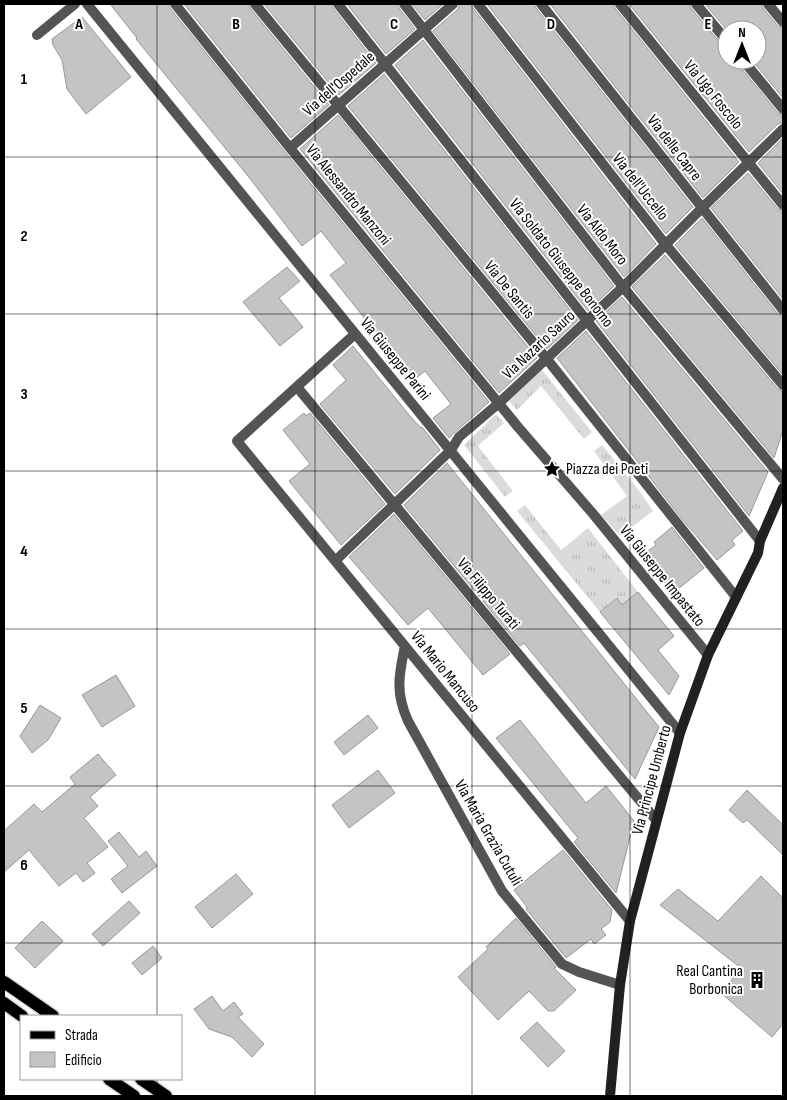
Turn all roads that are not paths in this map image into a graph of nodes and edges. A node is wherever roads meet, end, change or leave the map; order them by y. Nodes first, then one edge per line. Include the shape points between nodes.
1 (76, 4) edge
2 (87, 4) edge
3 (175, 4) edge
4 (255, 4) edge
5 (338, 4) edge
6 (404, 4) edge
7 (453, 4) edge
8 (478, 4) edge
9 (541, 4) edge
10 (620, 4) edge
11 (696, 4) edge
12 (768, 4) edge
13 (783, 22) edge
14 (424, 28) junction
15 (717, 29) edge
16 (37, 35) dead end
17 (385, 64) junction
18 (751, 70) edge
19 (338, 105) junction
20 (783, 109) edge
21 (783, 129) edge
22 (290, 148) junction
23 (748, 162) junction
24 (783, 205) edge
25 (702, 208) junction
26 (666, 245) junction
27 (623, 287) junction
28 (783, 310) edge
29 (587, 321) junction
30 (355, 334) junction
31 (546, 358) junction
32 (783, 385) edge
33 (296, 387) junction
34 (499, 403) junction
35 (451, 450) junction
36 (783, 479) edge
37 (783, 488) edge
38 (394, 504) junction
39 (760, 541) junction
40 (335, 561) junction
41 (736, 597) junction
42 (405, 646) junction
43 (708, 655) junction
44 (680, 733) junction
45 (656, 820) junction
46 (630, 921) junction
47 (4, 982) edge
48 (620, 985) junction
49 (4, 1003) edge
50 (21, 1015) edge
51 (51, 1015) edge
52 (111, 1080) edge
53 (142, 1080) edge
54 (134, 1096) edge
55 (166, 1096) edge
56 (610, 1096) edge

1 - 16 street
2 - 30 street, Via Giuseppe Parini
3 - 22 street, Via Alessandro Manzoni
4 - 19 street, Via De Santis
5 - 17 street, Via Soldato Giuseppe Bonomo
6 - 14 street, Via Aldo Moro
7 - 14 street, Via dell'Ospedale
8 - 26 street, Via dell'Uccello
9 - 25 street, Via delle Capre
10 - 23 street, Via Ugo Foscolo
11 - 15 street
12 - 13 street
14 - 17 street, Via dell'Ospedale
14 - 27 street, Via Aldo Moro
17 - 19 street, Via dell'Ospedale
17 - 29 street, Via Soldato Giuseppe Bonomo
18 - 20 street
19 - 22 street, Via dell'Ospedale
19 - 31 street, Via De Santis
21 - 23 street, Via Nazario Sauro
22 - 34 street, Via Alessandro Manzoni
23 - 24 street, Via Ugo Foscolo
23 - 25 street, Via Nazario Sauro
25 - 26 street, Via Nazario Sauro
25 - 28 street, Via delle Capre
26 - 27 street, Via Nazario Sauro
26 - 32 street, Via dell'Uccello
27 - 29 street, Via Nazario Sauro
27 - 36 street, Via Aldo Moro
29 - 31 street, Via Nazario Sauro
29 - 39 street, Via Soldato Giuseppe Bonomo
30 - 33 street
30 - 35 street, Via Giuseppe Parini
31 - 34 street, Via Nazario Sauro
31 - 41 street, Via De Santis
33 - 38 street, Via Filippo Turati
33 - 40 street, Via Mario Mancuso via 237,441
34 - 35 street, Via Nazario Sauro via 459,438
34 - 43 street, Via Giuseppe Impastato
35 - 38 street, Via Nazario Sauro
35 - 44 street, Via Giuseppe Parini
37 - 39 street, Via Principe Umberto
38 - 40 street, Via Nazario Sauro
38 - 45 street, Via Filippo Turati
39 - 41 street, Via Principe Umberto via 758,553
40 - 42 street, Via Mario Mancuso
41 - 43 street, Via Principe Umberto
42 - 46 street, Via Mario Mancuso
42 - 48 street, Via Maria Grazia Cutuli via 399,676 400,704 502,891 562,964
43 - 44 street, Via Principe Umberto
44 - 45 street, Via Principe Umberto
45 - 46 street, Via Principe Umberto
46 - 48 street, Via Principe Umberto
47 - 51 main road
48 - 56 street, Via Principe Umberto
49 - 50 main road
52 - 54 main road
53 - 55 main road

